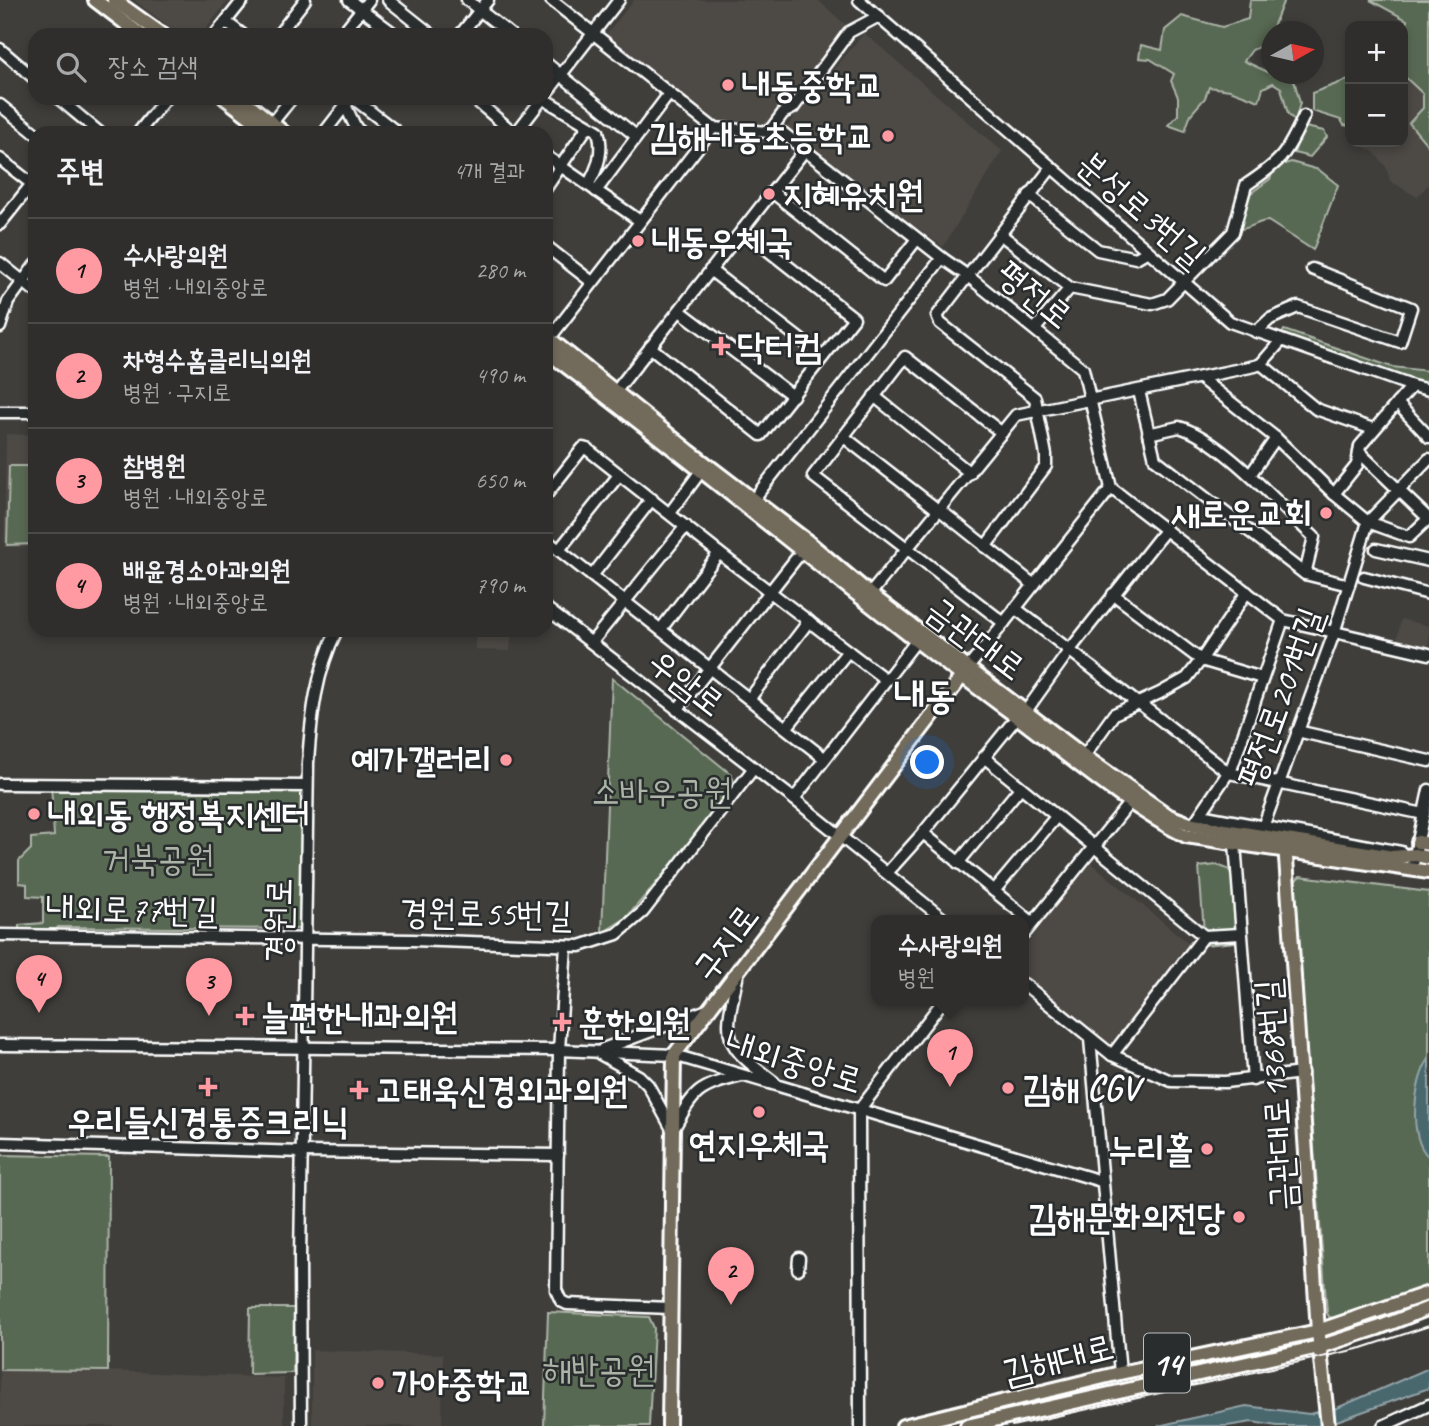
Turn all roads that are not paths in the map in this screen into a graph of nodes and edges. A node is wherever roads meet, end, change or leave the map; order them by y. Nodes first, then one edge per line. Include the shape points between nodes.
1 (95, 0) edge
2 (114, 0) edge
3 (243, 0) edge
4 (305, 0) edge
5 (349, 0) edge
6 (369, 0) edge
7 (388, 0) edge
8 (467, 0) edge
9 (488, 0) edge
10 (551, 0) edge
11 (619, 0) edge
12 (859, 0) edge
13 (360, 9) junction
14 (480, 10) junction
15 (879, 16) junction
16 (226, 22) junction
17 (132, 28) edge
18 (153, 28) edge
19 (221, 28) edge
20 (234, 28) edge
21 (283, 28) edge
22 (346, 28) edge
23 (386, 28) edge
24 (423, 28) edge
25 (466, 28) edge
26 (502, 28) edge
27 (594, 35) junction
28 (0, 49) edge
29 (553, 69) edge
30 (28, 73) edge
31 (561, 75) junction
32 (553, 85) edge
33 (669, 94) junction
34 (553, 103) edge
35 (0, 105) edge
36 (66, 105) edge
37 (160, 105) edge
38 (236, 105) edge
39 (249, 105) edge
40 (287, 105) edge
41 (347, 105) edge
42 (352, 105) edge
43 (358, 105) edge
44 (481, 105) edge
45 (538, 105) edge
46 (1304, 116) dead end
47 (92, 126) edge
48 (144, 126) edge
49 (268, 126) edge
50 (269, 126) edge
51 (272, 126) edge
52 (330, 126) edge
53 (356, 126) edge
54 (387, 126) edge
55 (507, 126) edge
56 (521, 126) edge
57 (588, 126) junction
58 (28, 127) edge
59 (713, 128) junction
60 (769, 132) junction
61 (636, 135) junction
62 (805, 150) junction
63 (0, 159) edge
64 (553, 160) edge
65 (560, 165) junction
66 (1051, 168) junction
67 (553, 176) edge
68 (28, 178) edge
69 (28, 188) edge
70 (592, 188) junction
71 (772, 192) junction
72 (1030, 195) junction
73 (4, 212) edge
74 (640, 221) junction
75 (0, 224) edge
76 (742, 230) junction
77 (1000, 234) junction
78 (917, 239) junction
79 (553, 251) edge
80 (1148, 251) junction
81 (942, 258) junction
82 (0, 263) edge
83 (1312, 269) dead end
84 (710, 270) junction
85 (28, 275) edge
86 (968, 276) junction
87 (23, 282) junction
88 (592, 282) junction
89 (1184, 282) junction
90 (28, 286) edge
91 (1070, 288) junction
92 (680, 311) junction
93 (0, 327) edge
94 (1035, 329) junction
95 (1256, 332) junction
96 (553, 334) edge
97 (1281, 341) junction
98 (553, 346) edge
99 (553, 347) edge
100 (650, 347) junction
101 (823, 358) junction
102 (1261, 365) junction
103 (1200, 378) junction
104 (1412, 386) junction
105 (1139, 390) junction
106 (1429, 390) edge
107 (616, 391) junction
108 (793, 396) junction
109 (874, 396) junction
110 (1091, 400) junction
111 (1397, 403) junction
112 (1038, 411) junction
113 (0, 412) edge
114 (28, 412) edge
115 (1373, 429) junction
116 (1002, 433) junction
117 (1148, 434) junction
118 (1429, 437) edge
119 (844, 438) junction
120 (1276, 438) junction
121 (1359, 452) junction
122 (1429, 458) edge
123 (701, 471) junction
124 (970, 473) junction
125 (619, 474) junction
126 (1250, 475) junction
127 (553, 486) edge
128 (1111, 488) junction
129 (1399, 490) junction
130 (1334, 494) junction
131 (652, 499) junction
132 (753, 500) junction
133 (939, 510) junction
134 (670, 513) junction
135 (1429, 518) edge
136 (1368, 522) junction
137 (686, 526) junction
138 (1166, 529) junction
139 (553, 545) edge
140 (985, 547) junction
141 (907, 548) junction
142 (1376, 549) dead end
143 (559, 550) junction
144 (802, 551) junction
145 (719, 553) junction
146 (1429, 561) edge
147 (1305, 574) junction
148 (592, 576) junction
149 (1364, 577) dead end
150 (1034, 584) junction
151 (1349, 585) junction
152 (771, 591) junction
153 (1247, 592) junction
154 (870, 594) junction
155 (1113, 594) junction
156 (1429, 594) edge
157 (626, 603) junction
158 (1015, 608) junction
159 (553, 613) edge
160 (1283, 620) junction
161 (809, 621) junction
162 (1004, 623) junction
163 (661, 629) junction
164 (1334, 633) junction
165 (334, 637) edge
166 (917, 640) junction
167 (592, 642) junction
168 (1069, 650) junction
169 (848, 651) junction
170 (1429, 654) edge
171 (1201, 660) junction
172 (711, 668) junction
173 (965, 672) junction
174 (1262, 678) junction
175 (886, 680) junction
176 (750, 698) junction
177 (1138, 703) junction
178 (677, 710) junction
179 (1021, 714) junction
180 (787, 727) junction
181 (1297, 731) junction
182 (1084, 756) junction
183 (984, 757) junction
184 (824, 758) junction
185 (1429, 761) edge
186 (752, 769) junction
187 (1228, 773) junction
188 (1279, 783) junction
189 (0, 784) edge
190 (307, 786) junction
191 (1020, 788) junction
192 (1429, 790) edge
193 (794, 799) junction
194 (1130, 802) junction
195 (1424, 814) junction
196 (1056, 817) junction
197 (1197, 820) junction
198 (1263, 827) junction
199 (923, 833) junction
200 (840, 836) junction
201 (1235, 843) junction
202 (1285, 845) junction
203 (1094, 847) junction
204 (1421, 847) edge
205 (1429, 858) edge
206 (958, 863) junction
207 (1412, 869) junction
208 (1429, 872) edge
209 (887, 873) junction
210 (994, 891) junction
211 (939, 915) edge
212 (1023, 915) edge
213 (1029, 920) edge
214 (1032, 922) junction
215 (1029, 926) edge
216 (1241, 934) junction
217 (0, 935) edge
218 (1204, 936) junction
219 (306, 939) junction
220 (566, 946) junction
221 (738, 973) junction
222 (1029, 988) edge
223 (939, 1006) edge
224 (710, 1009) junction
225 (1090, 1039) junction
226 (0, 1045) edge
227 (304, 1048) junction
228 (559, 1050) junction
229 (597, 1052) junction
230 (674, 1055) junction
231 (1111, 1055) junction
232 (1302, 1073) junction
233 (744, 1076) junction
234 (1253, 1080) junction
235 (780, 1086) junction
236 (859, 1110) junction
237 (673, 1130) junction
238 (0, 1143) edge
239 (302, 1152) junction
240 (558, 1155) junction
241 (1101, 1181) junction
242 (1429, 1293) edge
243 (671, 1308) junction
244 (1429, 1308) edge
245 (1318, 1331) junction
246 (1320, 1347) junction
247 (1120, 1373) junction
248 (1429, 1405) edge
249 (301, 1426) edge
250 (669, 1426) edge
251 (860, 1426) edge
252 (903, 1426) edge
253 (967, 1426) edge
254 (1328, 1426) edge
255 (1383, 1426) edge

1 - 17 main road
2 - 18 main road
3 - 16 street
4 - 21 street
5 - 13 street
6 - 13 street
7 - 24 street
8 - 14 street
9 - 14 street
10 - 27 street
11 - 27 street
12 - 15 street, 분성로3번길
13 - 22 street
13 - 23 street
14 - 25 street
14 - 26 street
15 - 60 street via 849,32 793,108 783,113
15 - 66 street, 분성로3번길
16 - 19 street
16 - 20 street
27 - 31 street
27 - 33 street
28 - 30 street
29 - 31 street
31 - 32 street
31 - 61 street
33 - 59 street
33 - 61 street
34 - 57 street
35 - 58 street
36 - 47 street
37 - 48 street
38 - 49 main road
39 - 50 main road
40 - 51 street
41 - 52 street
42 - 53 street
43 - 54 street
44 - 55 street
45 - 56 street
46 - 89 street via 1288,150 1246,185 1233,232
57 - 65 street
57 - 70 street via 598,131 602,143
59 - 60 street, 평전로
59 - 74 street
60 - 62 street, 평전로 via 783,133
61 - 70 street
62 - 71 street
62 - 78 street, 평전로
63 - 68 street
64 - 65 street
65 - 67 street
65 - 70 street
66 - 72 street
66 - 80 street, 분성로3번길
69 - 73 street
70 - 74 street
71 - 76 street
71 - 78 street via 884,281
72 - 77 street
72 - 80 street via 1098,250 1136,258
73 - 75 street
74 - 88 street
76 - 84 street
76 - 101 street via 854,318
77 - 86 street
77 - 91 street
78 - 81 street, 평전로
79 - 88 street
80 - 89 street, 분성로3번길
81 - 86 street, 평전로
81 - 132 street
82 - 87 street
83 - 95 street via 1411,308 1400,342 1298,307 1270,319
84 - 92 street
84 - 101 street
85 - 87 street
86 - 94 street, 평전로
86 - 112 street via 937,320 1035,398
87 - 90 street
87 - 93 street via 8,302
88 - 96 street
89 - 91 street via 1167,299 1152,304
89 - 95 street, 분성로3번길 via 1230,322
91 - 94 street
92 - 100 street
92 - 108 street
94 - 110 street, 평전로 via 1083,369
95 - 97 street, 분성로3번길
97 - 102 street
97 - 104 street, 분성로3번길
98 - 107 main road, 금관대로
99 - 123 main road, 금관대로
100 - 107 street
100 - 108 street via 761,435
101 - 108 street
102 - 103 street
102 - 115 street via 1316,409
103 - 105 street
103 - 120 street
104 - 106 street, 분성로3번길
104 - 111 street
105 - 110 street
105 - 117 street, 평전로201번길
107 - 132 main road, 금관대로
109 - 116 street via 905,356
109 - 119 street
109 - 124 street
110 - 112 street
110 - 128 street, 평전로
111 - 115 street
111 - 118 street
112 - 116 street via 1016,415
112 - 140 street via 1046,466
113 - 114 street
115 - 121 street
116 - 124 street
117 - 126 street via 1180,427 1196,433
117 - 147 street, 평전로201번길 via 1156,459
119 - 133 street
119 - 141 street via 813,476
120 - 126 street
120 - 130 street
121 - 129 street
121 - 130 street via 1357,465
122 - 129 street
123 - 134 street
123 - 144 main road, 금관대로
124 - 133 street
125 - 127 street via 583,448
125 - 131 street
125 - 143 street
126 - 147 street via 1314,537
128 - 138 street
128 - 150 street
129 - 135 street
129 - 136 street
130 - 136 street
131 - 134 street
131 - 148 street
132 - 154 main road, 금관대로
133 - 140 street
133 - 141 street
134 - 137 street
135 - 136 street via 1409,537
136 - 151 street, 평전로201번길
137 - 145 street
137 - 157 street
138 - 153 street
138 - 155 street
139 - 143 street
140 - 150 street
141 - 154 street
141 - 162 street
142 - 146 street
143 - 148 street
144 - 152 street
144 - 166 main road, 금관대로
145 - 152 street
145 - 163 street
147 - 151 street, 평전로201번길
148 - 157 street
149 - 156 street
150 - 158 street
151 - 164 street, 평전로201번길
152 - 161 street
152 - 172 street
153 - 160 street
153 - 171 street
154 - 173 main road, 금관대로
155 - 168 street
155 - 171 street
157 - 163 street
157 - 167 street
158 - 162 street
158 - 168 street
159 - 167 street, 우암로
160 - 164 street
160 - 174 street
161 - 169 street
161 - 176 street
162 - 173 street
163 - 172 street
164 - 170 street
164 - 181 street, 평전로201번길
165 - 190 street, 경원로 via 312,707
166 - 173 main road, 금관대로
166 - 175 street
167 - 178 street, 우암로
168 - 177 street
168 - 179 street
169 - 175 street
169 - 180 street
171 - 174 street
171 - 177 street via 1187,678
172 - 176 street
172 - 178 street
173 - 179 main road, 금관대로
173 - 200 main road, 구지로
174 - 187 street
175 - 184 street
176 - 180 street
177 - 182 street via 1114,713
177 - 187 street
178 - 186 street, 우암로
179 - 182 main road, 금관대로
179 - 183 street
179 - 194 main road, 금관대로
180 - 184 street
181 - 185 street
181 - 188 street, 평전로201번길
182 - 197 main road, 금관대로 via 1169,816
183 - 191 street
183 - 199 street
184 - 193 street
186 - 193 street, 우암로
186 - 220 street, 경원로55번길 via 643,912 617,934
187 - 188 street
187 - 197 street
188 - 195 street
188 - 198 street, 평전로201번길
189 - 190 street
190 - 219 street, 경원로
191 - 196 street
191 - 206 street
192 - 195 street
193 - 200 street, 우암로
194 - 201 main road, 금관대로 via 1186,836
194 - 203 street
195 - 204 street
196 - 203 street
196 - 210 street
197 - 198 street
197 - 202 main road, 금관대로
198 - 204 street
199 - 206 street
199 - 209 street
200 - 209 street, 우암로
200 - 221 main road, 구지로
201 - 202 main road, 금관대로
201 - 216 street
202 - 204 main road, 금관대로 via 1393,857
202 - 207 main road, 금관대로
202 - 232 main road, 금관대로1368번길
203 - 214 street
203 - 218 street
204 - 205 main road, 금관대로
204 - 207 street
206 - 210 street
207 - 208 main road, 금관대로
209 - 211 street, 우암로
210 - 212 street
213 - 214 street
214 - 215 street
216 - 218 street
216 - 234 street
217 - 219 street, 내외로77번길
218 - 231 street
219 - 220 street, 경원로55번길
219 - 227 street, 경원로
220 - 228 street
221 - 224 main road, 구지로
221 - 235 street via 728,1020 731,1040 741,1057
222 - 225 street
223 - 236 street
224 - 229 street
224 - 230 main road, 구지로
225 - 231 street
225 - 241 street
226 - 227 street, 내외중앙로
227 - 228 street, 내외중앙로
227 - 239 street, 경원로
228 - 229 street, 내외중앙로
228 - 240 street
229 - 230 street, 내외중앙로
229 - 237 street via 648,1085
230 - 233 street, 내외중앙로
230 - 237 main road
231 - 234 street via 1171,1081
232 - 234 street
232 - 245 main road, 금관대로1368번길
233 - 235 street, 내외중앙로
233 - 237 street via 715,1082 692,1096
235 - 236 street, 내외중앙로
236 - 241 street, 내외중앙로
236 - 251 street
237 - 243 main road
238 - 239 street
239 - 240 street
239 - 249 street, 경원로
240 - 243 street via 556,1290 561,1301
241 - 247 street
242 - 245 main road, 김해대로 / 14
243 - 250 main road
244 - 246 main road, 김해대로
245 - 246 main road, 금관대로1368번길
245 - 247 main road, 김해대로 / 14
246 - 253 main road, 김해대로
246 - 254 main road, 금관대로1368번길
247 - 252 main road, 김해대로 / 14
248 - 255 street

